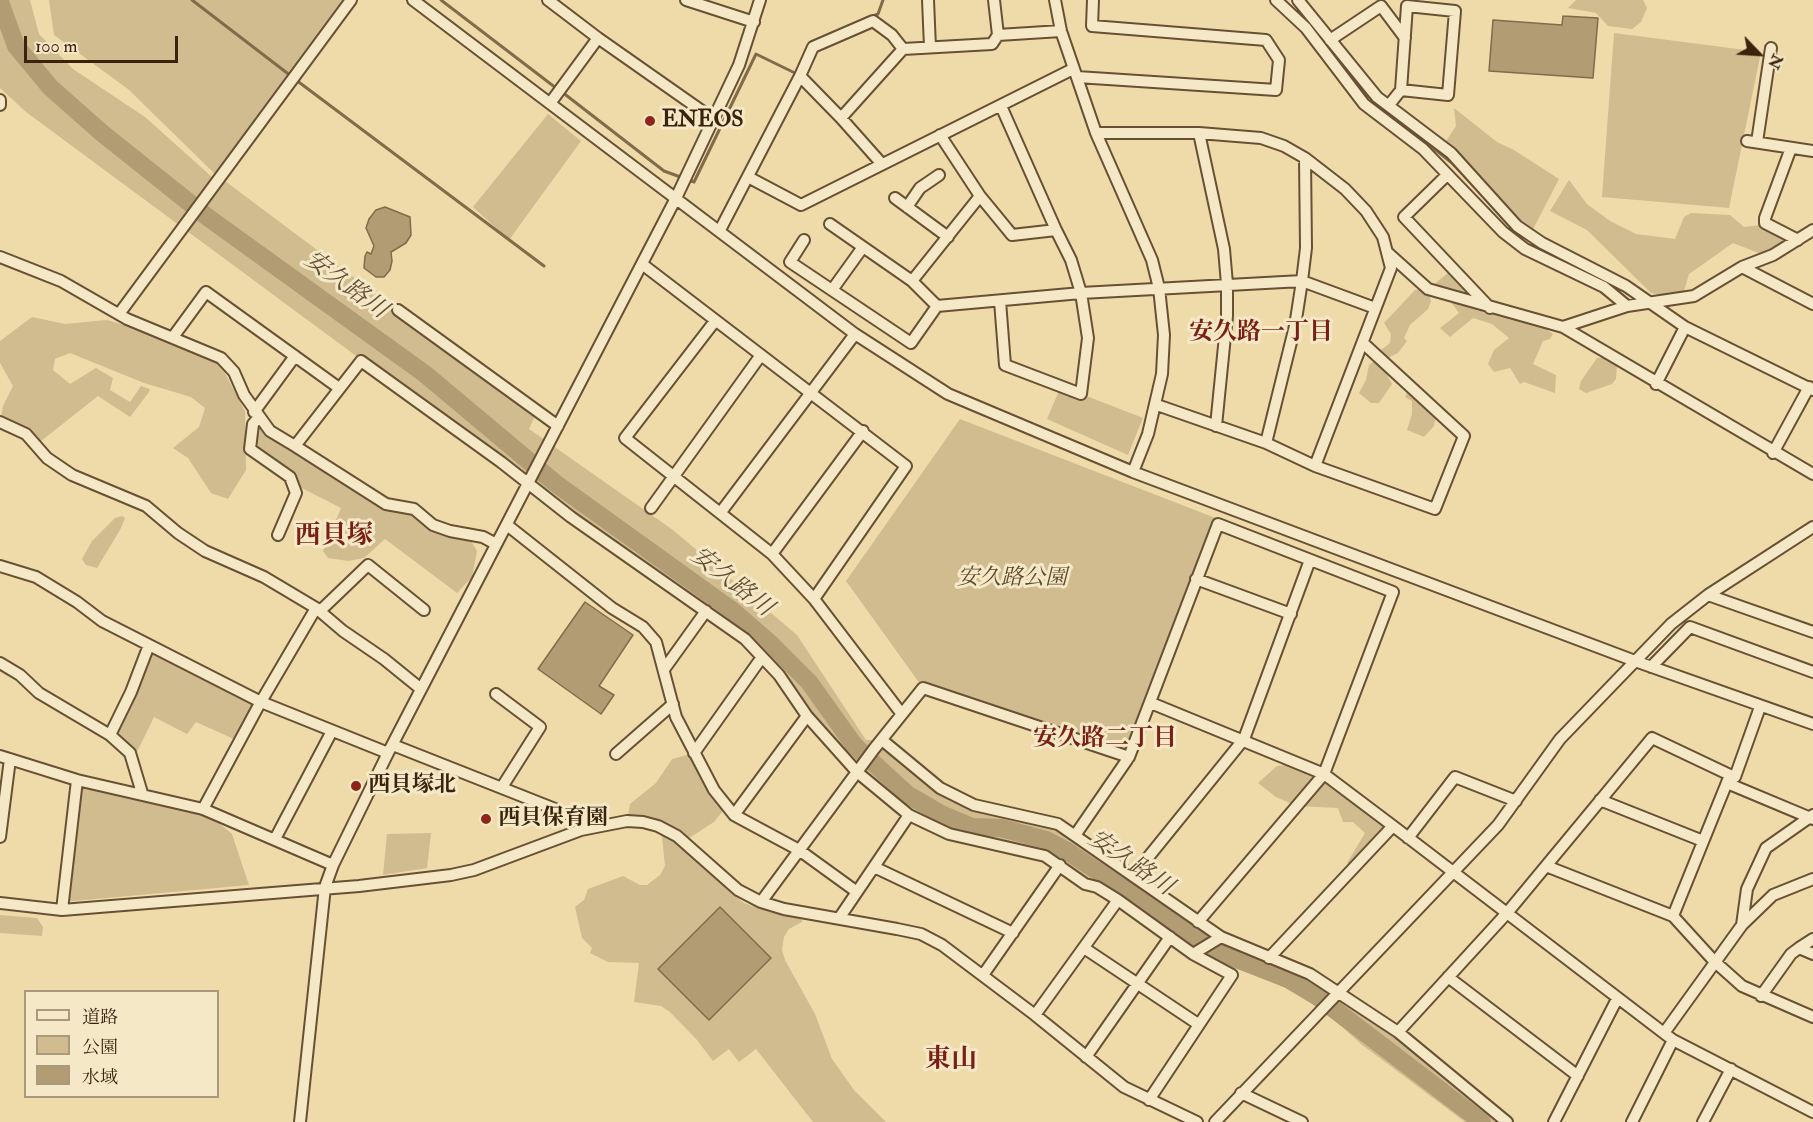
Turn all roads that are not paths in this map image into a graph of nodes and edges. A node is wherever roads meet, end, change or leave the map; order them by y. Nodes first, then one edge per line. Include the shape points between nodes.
1 (351, 0) edge
2 (413, 0) edge
3 (548, 0) edge
4 (686, 0) edge
5 (760, 0) edge
6 (928, 0) edge
7 (994, 0) edge
8 (1055, 0) edge
9 (1093, 0) edge
10 (1276, 0) edge
11 (1298, 0) edge
12 (754, 22) junction
13 (1316, 22) junction
14 (1306, 28) junction
15 (1061, 31) junction
16 (998, 35) junction
17 (598, 38) junction
18 (1405, 38) junction
19 (1330, 40) junction
20 (930, 47) junction
21 (1771, 48) dead end
22 (903, 49) junction
23 (1075, 73) junction
24 (800, 76) junction
25 (1401, 90) junction
26 (0, 100) edge
27 (551, 102) junction
28 (0, 105) edge
29 (1389, 105) junction
30 (1001, 106) junction
31 (712, 118) junction
32 (841, 118) junction
33 (1096, 133) junction
34 (1199, 133) junction
35 (940, 135) junction
36 (1791, 148) junction
37 (1813, 151) edge
38 (1305, 158) junction
39 (881, 163) junction
40 (1447, 174) junction
41 (939, 175) dead end
42 (748, 177) junction
43 (1489, 195) junction
44 (980, 196) junction
45 (676, 198) junction
46 (895, 198) dead end
47 (1477, 206) junction
48 (908, 207) junction
49 (830, 224) dead end
50 (720, 230) junction
51 (1056, 230) junction
52 (1813, 230) edge
53 (948, 237) junction
54 (804, 240) dead end
55 (1798, 240) junction
56 (863, 248) junction
57 (1388, 253) junction
58 (0, 257) edge
59 (642, 264) junction
60 (1742, 267) junction
61 (1302, 280) junction
62 (912, 281) junction
63 (1227, 284) junction
64 (1159, 288) junction
65 (832, 290) junction
66 (1081, 293) junction
67 (1000, 301) junction
68 (1649, 304) junction
69 (1813, 304) edge
70 (938, 306) junction
71 (1627, 306) junction
72 (1375, 308) junction
73 (1491, 308) junction
74 (398, 310) dead end
75 (119, 314) junction
76 (715, 321) junction
77 (1563, 327) junction
78 (1685, 327) junction
79 (855, 334) junction
80 (172, 337) junction
81 (1363, 343) junction
82 (760, 355) junction
83 (295, 356) junction
84 (1656, 384) junction
85 (339, 388) junction
86 (1811, 388) edge
87 (810, 392) junction
88 (1156, 405) junction
89 (257, 414) junction
90 (0, 422) edge
91 (558, 426) junction
92 (1216, 426) junction
93 (863, 431) junction
94 (1266, 443) junction
95 (295, 446) junction
96 (1773, 453) junction
97 (1315, 466) junction
98 (1132, 472) junction
99 (1813, 474) edge
100 (675, 477) junction
101 (528, 483) junction
102 (651, 508) dead end
103 (721, 512) junction
104 (507, 525) junction
105 (1812, 529) edge
106 (278, 535) dead end
107 (496, 544) junction
108 (772, 554) junction
109 (1310, 560) junction
110 (0, 566) edge
111 (1196, 579) junction
112 (1708, 595) junction
113 (814, 599) junction
114 (318, 610) junction
115 (424, 610) dead end
116 (706, 611) junction
117 (1291, 614) junction
118 (1813, 632) edge
119 (149, 645) junction
120 (762, 657) junction
121 (1635, 661) junction
122 (0, 663) edge
123 (1651, 667) junction
124 (665, 668) junction
125 (1813, 672) edge
126 (421, 689) junction
127 (496, 694) dead end
128 (261, 702) junction
129 (1150, 703) junction
130 (673, 704) junction
131 (1760, 707) junction
132 (901, 713) junction
133 (807, 716) junction
134 (1813, 724) edge
135 (332, 731) junction
136 (110, 735) junction
137 (1244, 740) junction
138 (878, 744) junction
139 (390, 749) junction
140 (694, 753) junction
141 (616, 754) dead end
142 (1129, 757) junction
143 (5, 758) edge
144 (857, 772) junction
145 (1324, 774) junction
146 (1729, 779) junction
147 (77, 780) junction
148 (502, 787) junction
149 (142, 793) junction
150 (1600, 800) junction
151 (1516, 801) junction
152 (203, 809) junction
153 (734, 815) junction
154 (909, 815) junction
155 (1812, 817) edge
156 (598, 826) junction
157 (1393, 826) junction
158 (1076, 834) junction
159 (0, 837) edge
160 (1408, 838) junction
161 (275, 839) junction
162 (1703, 841) junction
163 (800, 850) junction
164 (333, 865) junction
165 (1060, 865) junction
166 (1546, 866) junction
167 (874, 867) junction
168 (1452, 873) junction
169 (1133, 876) junction
170 (1813, 879) edge
171 (326, 887) junction
172 (857, 892) junction
173 (1118, 900) junction
174 (761, 902) junction
175 (0, 903) edge
176 (62, 910) junction
177 (1507, 913) junction
178 (1673, 916) junction
179 (840, 917) junction
180 (1198, 922) junction
181 (1742, 925) junction
182 (1013, 933) junction
183 (1170, 937) junction
184 (1219, 938) junction
185 (1813, 939) edge
186 (1084, 948) junction
187 (1799, 948) junction
188 (1195, 953) junction
189 (1813, 954) edge
190 (1269, 958) junction
191 (1714, 962) junction
192 (983, 975) junction
193 (1448, 977) junction
194 (1137, 983) junction
195 (1338, 992) junction
196 (1761, 996) junction
197 (1617, 999) junction
198 (1035, 1015) junction
199 (1813, 1017) edge
200 (1198, 1024) junction
201 (1398, 1032) junction
202 (1669, 1036) junction
203 (1086, 1057) junction
204 (1731, 1069) junction
205 (1578, 1076) junction
206 (1241, 1093) junction
207 (1149, 1100) junction
208 (1813, 1112) edge
209 (1708, 1120) edge
210 (300, 1122) edge
211 (1197, 1122) edge
212 (1215, 1122) edge
213 (1302, 1122) edge
214 (1507, 1122) edge
215 (1554, 1122) edge
216 (1632, 1122) edge

1 - 75 street
2 - 27 street
3 - 17 street
4 - 12 street
5 - 12 street
6 - 20 street
7 - 16 street
8 - 15 street
9 - 23 street via 1092,26 1266,40 1279,60 1276,90
10 - 14 street
11 - 13 street
12 - 31 street via 739,65
13 - 14 street
13 - 19 street
14 - 40 street via 1364,104 1423,149
15 - 16 street
15 - 23 street
16 - 20 street via 992,44
17 - 27 street
17 - 31 street
18 - 19 street via 1380,6
18 - 25 street
18 - 25 street via 1407,6 1455,11 1448,95
19 - 29 street via 1361,80
20 - 22 street
21 - 36 street via 1752,142
22 - 24 street via 873,21 813,47
22 - 32 street
23 - 30 street
23 - 33 street
24 - 32 street
24 - 42 street
25 - 29 street
26 - 28 street
27 - 45 street
29 - 43 street via 1451,153
30 - 35 street
30 - 51 street
31 - 45 street
32 - 39 street
33 - 34 street
33 - 64 street via 1152,260
34 - 38 street via 1261,138
34 - 63 street via 1224,249
35 - 39 street
35 - 44 street
36 - 37 street
36 - 55 street via 1765,224
38 - 57 street via 1366,211
38 - 61 street via 1306,248
39 - 42 street via 801,205
40 - 47 street
40 - 73 street via 1404,218
41 - 48 street via 920,188
42 - 50 street
43 - 47 street
43 - 68 street via 1517,226 1626,286
44 - 51 street via 1012,235
44 - 53 street
45 - 50 street
45 - 59 street
46 - 48 street
47 - 71 street via 1525,249 1604,288
48 - 53 street
49 - 56 street
50 - 79 street
51 - 66 street
52 - 55 street
53 - 62 street
54 - 65 street via 790,262
55 - 60 street
56 - 62 street
56 - 65 street
57 - 72 street via 1391,268
57 - 73 street via 1428,289
58 - 75 street via 61,281
59 - 76 street
59 - 91 street
60 - 68 street via 1694,296
60 - 69 street
61 - 63 street
61 - 72 street
61 - 94 street via 1295,326
62 - 70 street
63 - 64 street
63 - 92 street
64 - 66 street
64 - 88 street via 1164,336
65 - 70 street via 911,344
66 - 67 street
66 - 67 street via 1088,338 1081,394 1005,365
67 - 70 street
68 - 71 street
68 - 78 street
71 - 77 street
72 - 81 street
73 - 77 street
74 - 91 street
75 - 80 street
76 - 82 street
76 - 100 street via 626,438
77 - 84 street
78 - 84 street
78 - 86 street
79 - 87 street
79 - 98 street via 948,394
80 - 83 street via 206,292
80 - 89 street via 221,358 234,372
81 - 97 street
81 - 97 street via 1464,436 1435,510
82 - 87 street
82 - 100 street
83 - 85 street
83 - 89 street
84 - 96 street
85 - 95 street
85 - 101 street via 361,362
86 - 96 street
87 - 93 street
87 - 103 street
88 - 92 street
88 - 98 street
89 - 95 street via 270,431
89 - 106 street via 250,449 290,477 296,493
90 - 114 street via 26,434 47,458 72,475 146,506 206,551 264,577
91 - 101 street
92 - 94 street
93 - 108 street
93 - 113 street via 906,466
94 - 97 street
95 - 107 street via 386,504 414,509 433,525
96 - 99 street
98 - 121 street
100 - 102 street
100 - 103 street
101 - 104 street
101 - 116 street
103 - 108 street
104 - 107 street
104 - 124 street via 612,608 643,627 656,642
105 - 112 street
107 - 126 street
108 - 113 street
109 - 111 street via 1218,524
109 - 117 street
109 - 145 street via 1393,592
110 - 119 street via 36,577 102,621
111 - 117 street
111 - 129 street
112 - 118 street
112 - 121 street via 1671,624
113 - 132 street
114 - 115 street via 368,565
114 - 126 street
114 - 128 street
116 - 120 street via 745,639
116 - 124 street
117 - 137 street
119 - 128 street
119 - 136 street
120 - 133 street
120 - 140 street
121 - 123 street
121 - 151 street via 1560,740
122 - 136 street via 39,693
123 - 125 street via 1690,627
123 - 131 street
124 - 130 street
126 - 139 street
127 - 148 street via 540,727
128 - 135 street
128 - 152 street
129 - 137 street
129 - 142 street
130 - 140 street
130 - 141 street
131 - 134 street
131 - 146 street via 1735,777
132 - 138 street
132 - 142 street via 923,688
133 - 144 street
133 - 153 street
135 - 139 street
135 - 161 street
136 - 149 street via 130,753
137 - 145 street
137 - 169 street
138 - 144 street
138 - 158 street via 940,788 974,805 1038,818
139 - 148 street
139 - 164 street
140 - 153 street via 714,790
142 - 158 street
143 - 147 street
143 - 159 street
144 - 154 street
144 - 163 street
145 - 157 street
145 - 180 street
146 - 150 street via 1652,738
146 - 155 street
146 - 162 street
147 - 149 street
147 - 176 street
148 - 156 street
149 - 152 street
150 - 162 street
150 - 166 street
151 - 160 street via 1455,777
151 - 168 street
152 - 161 street
153 - 163 street
154 - 165 street via 949,834 1045,856
154 - 167 street
155 - 181 street via 1766,848 1747,889
156 - 171 street via 474,870
156 - 174 street via 627,821 661,827 677,836 738,890
157 - 160 street
157 - 190 street
158 - 169 street
160 - 168 street
161 - 164 street
162 - 178 street
163 - 172 street
163 - 174 street
164 - 171 street
165 - 173 street via 1085,884
165 - 182 street
166 - 177 street
166 - 178 street
167 - 172 street
167 - 182 street
168 - 177 street
168 - 195 street
169 - 180 street
170 - 181 street via 1773,895
171 - 176 street
171 - 210 street
172 - 179 street
173 - 183 street
173 - 186 street
174 - 179 street
175 - 176 street
177 - 193 street
177 - 197 street
178 - 191 street
179 - 192 street via 921,934
180 - 184 street
181 - 191 street
182 - 192 street
183 - 188 street
183 - 194 street
184 - 188 street
184 - 190 street
185 - 187 street
186 - 194 street
186 - 198 street
187 - 189 street
187 - 196 street
188 - 200 street via 1232,975
190 - 195 street via 1310,974
191 - 196 street via 1742,986
191 - 202 street
192 - 198 street
193 - 201 street
193 - 205 street
194 - 200 street
194 - 203 street
195 - 201 street
195 - 206 street
196 - 199 street
197 - 202 street
197 - 205 street
198 - 203 street
200 - 207 street
201 - 214 street
202 - 204 street
202 - 216 street
203 - 207 street via 1124,1087
204 - 208 street
204 - 209 street
205 - 215 street
206 - 212 street
206 - 213 street
207 - 211 street

